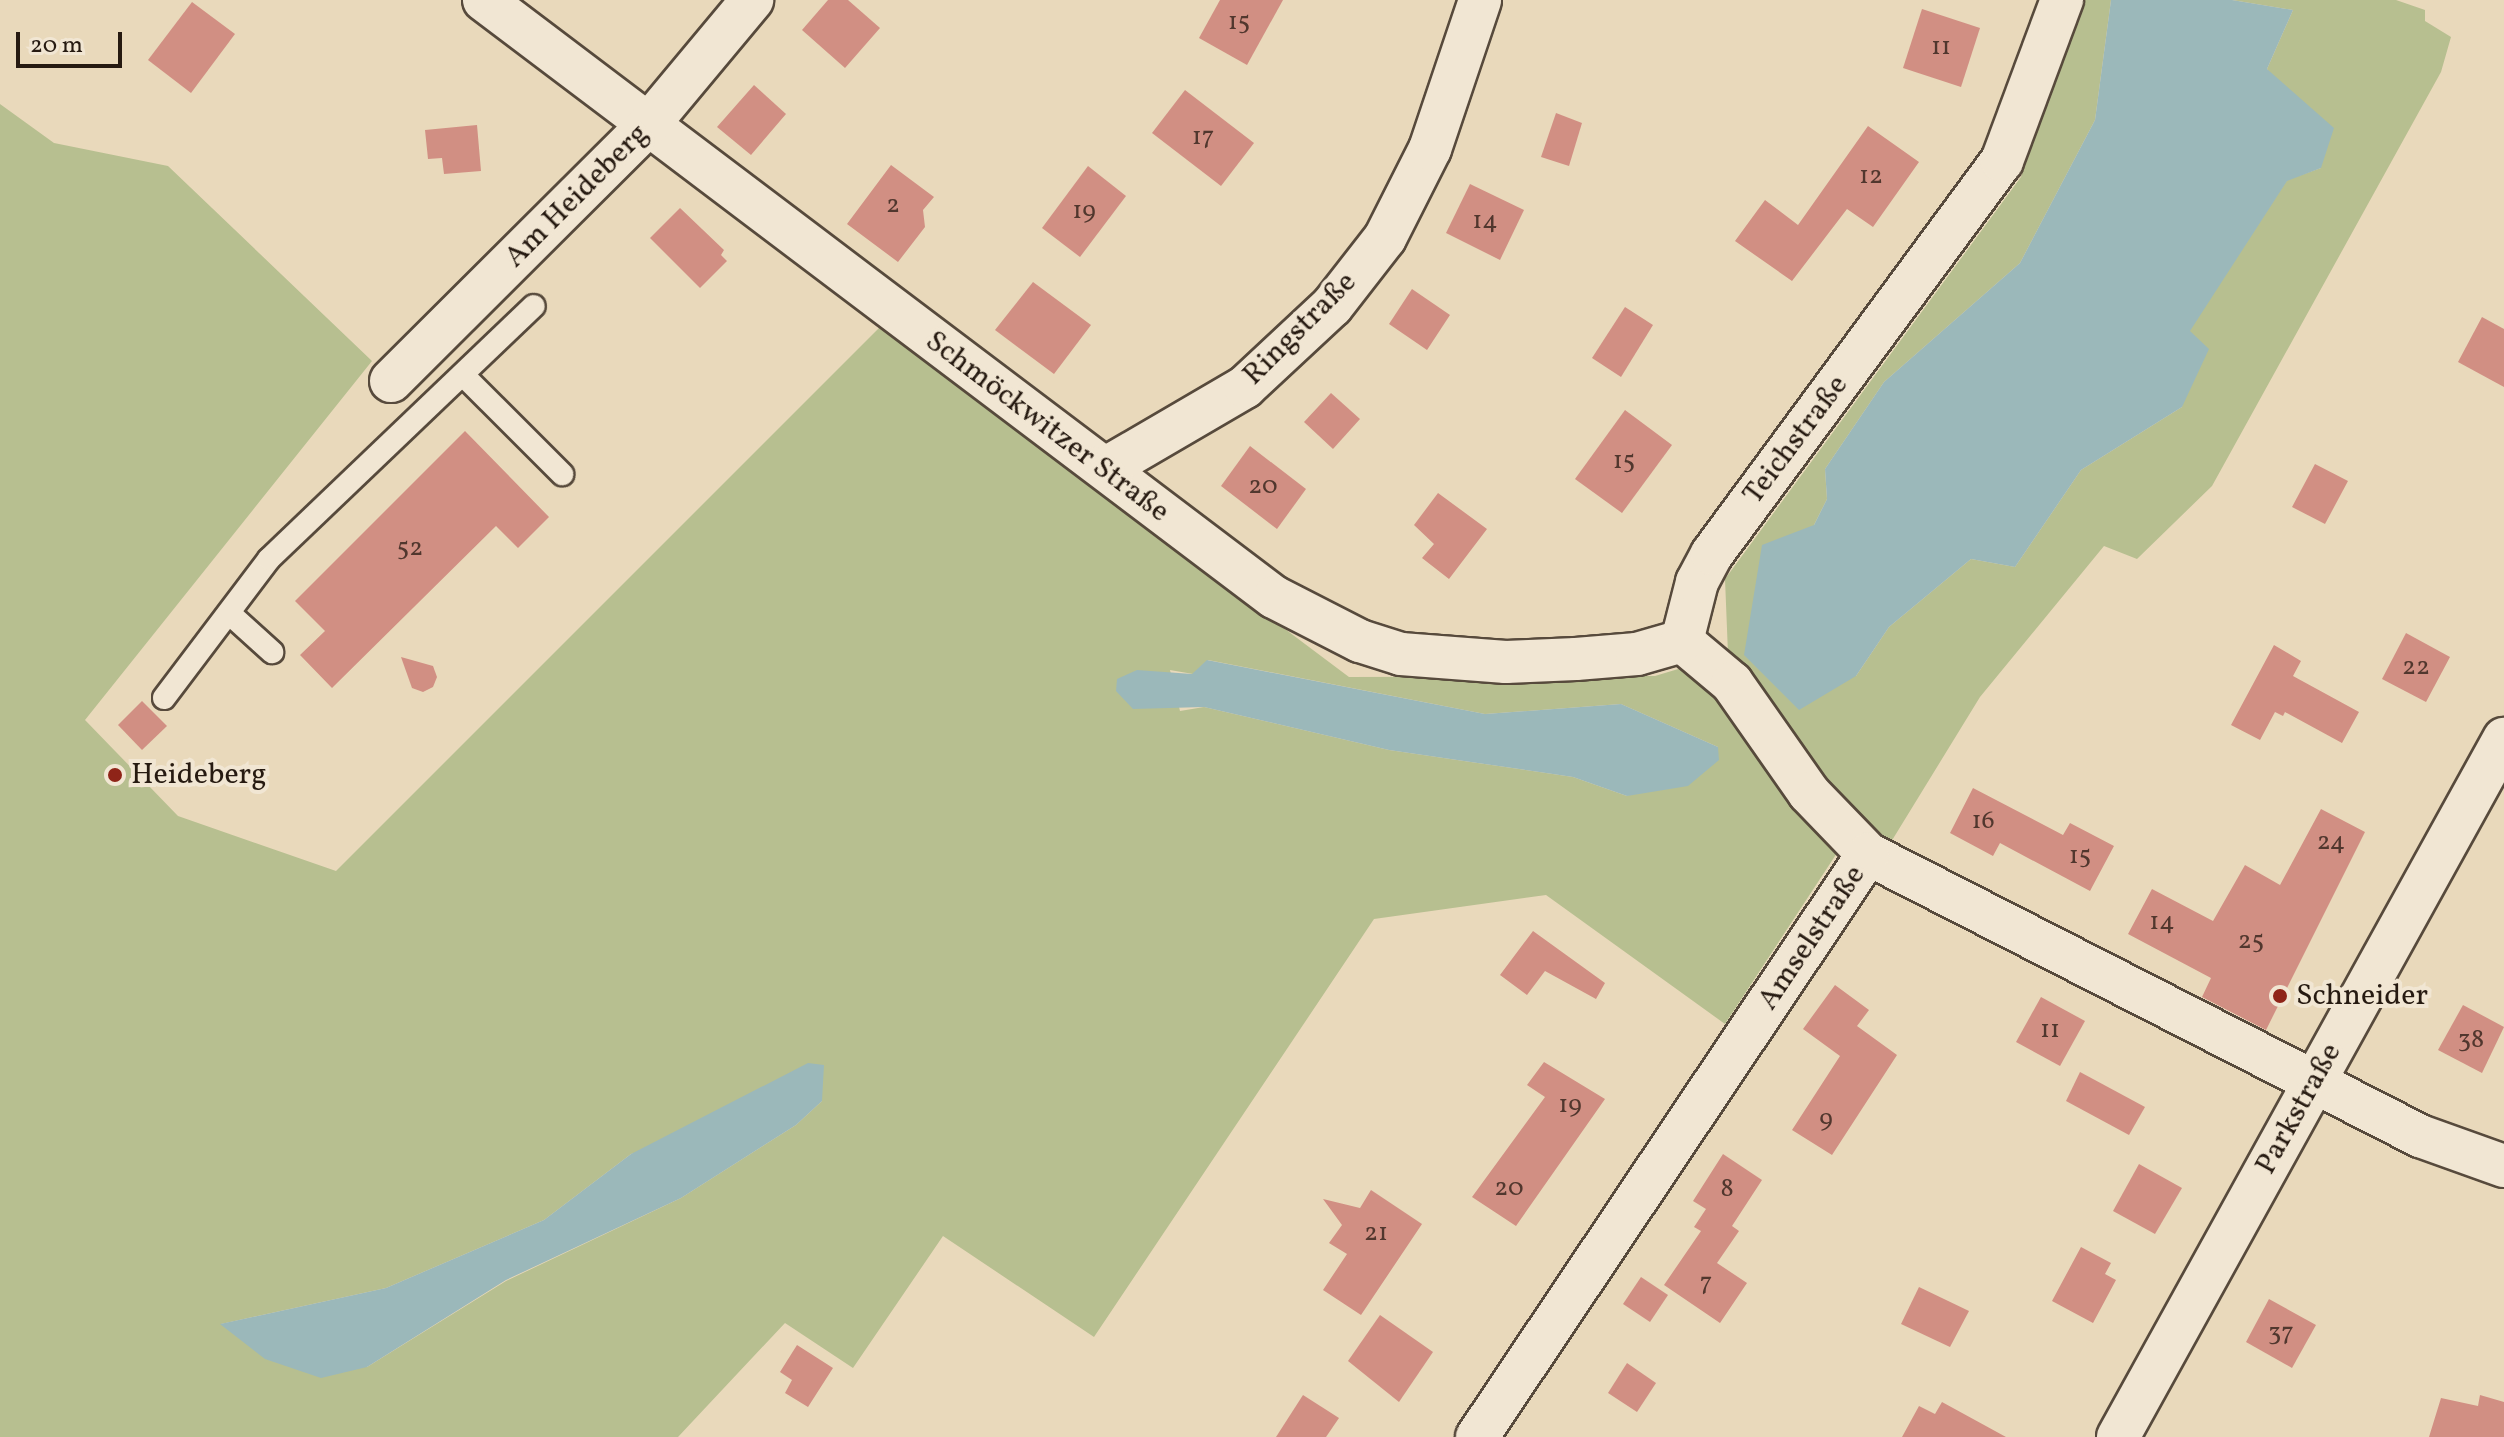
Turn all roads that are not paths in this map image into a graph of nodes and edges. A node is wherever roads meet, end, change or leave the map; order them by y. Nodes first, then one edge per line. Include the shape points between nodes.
1 (484, 0) edge
2 (752, 0) edge
3 (1480, 0) edge
4 (2062, 0) edge
5 (648, 125) junction
6 (534, 306) dead end
7 (464, 376) junction
8 (391, 381) dead end
9 (1108, 467) junction
10 (562, 474) dead end
11 (230, 614) junction
12 (1682, 641) junction
13 (272, 652) dead end
14 (164, 698) dead end
15 (2504, 739) edge
16 (1868, 854) junction
17 (2314, 1082) junction
18 (2504, 1166) edge
19 (1477, 1437) edge
20 (2118, 1437) edge

1 - 5 street, Schmöckwitzer Straße
2 - 5 street, Am Heideberg
3 - 9 street, Ringstraße via 1430,149 1385,238 1332,306 1245,387
4 - 12 street, Teichstraße via 2002,161 1712,554 1697,582
5 - 8 street, Am Heideberg
5 - 9 street, Schmöckwitzer Straße
6 - 7 lane
7 - 10 lane
7 - 11 lane via 269,559
9 - 12 street, Schmöckwitzer Straße via 1206,549 1274,597 1360,641 1401,654 1506,662 1576,659 1637,654
11 - 13 lane
11 - 14 lane
12 - 16 street via 1732,683 1809,793
15 - 17 street, Parkstraße
16 - 17 street, Amselstraße
16 - 19 street, Amselstraße
17 - 18 street, Amselstraße via 2420,1136
17 - 20 street, Parkstraße

